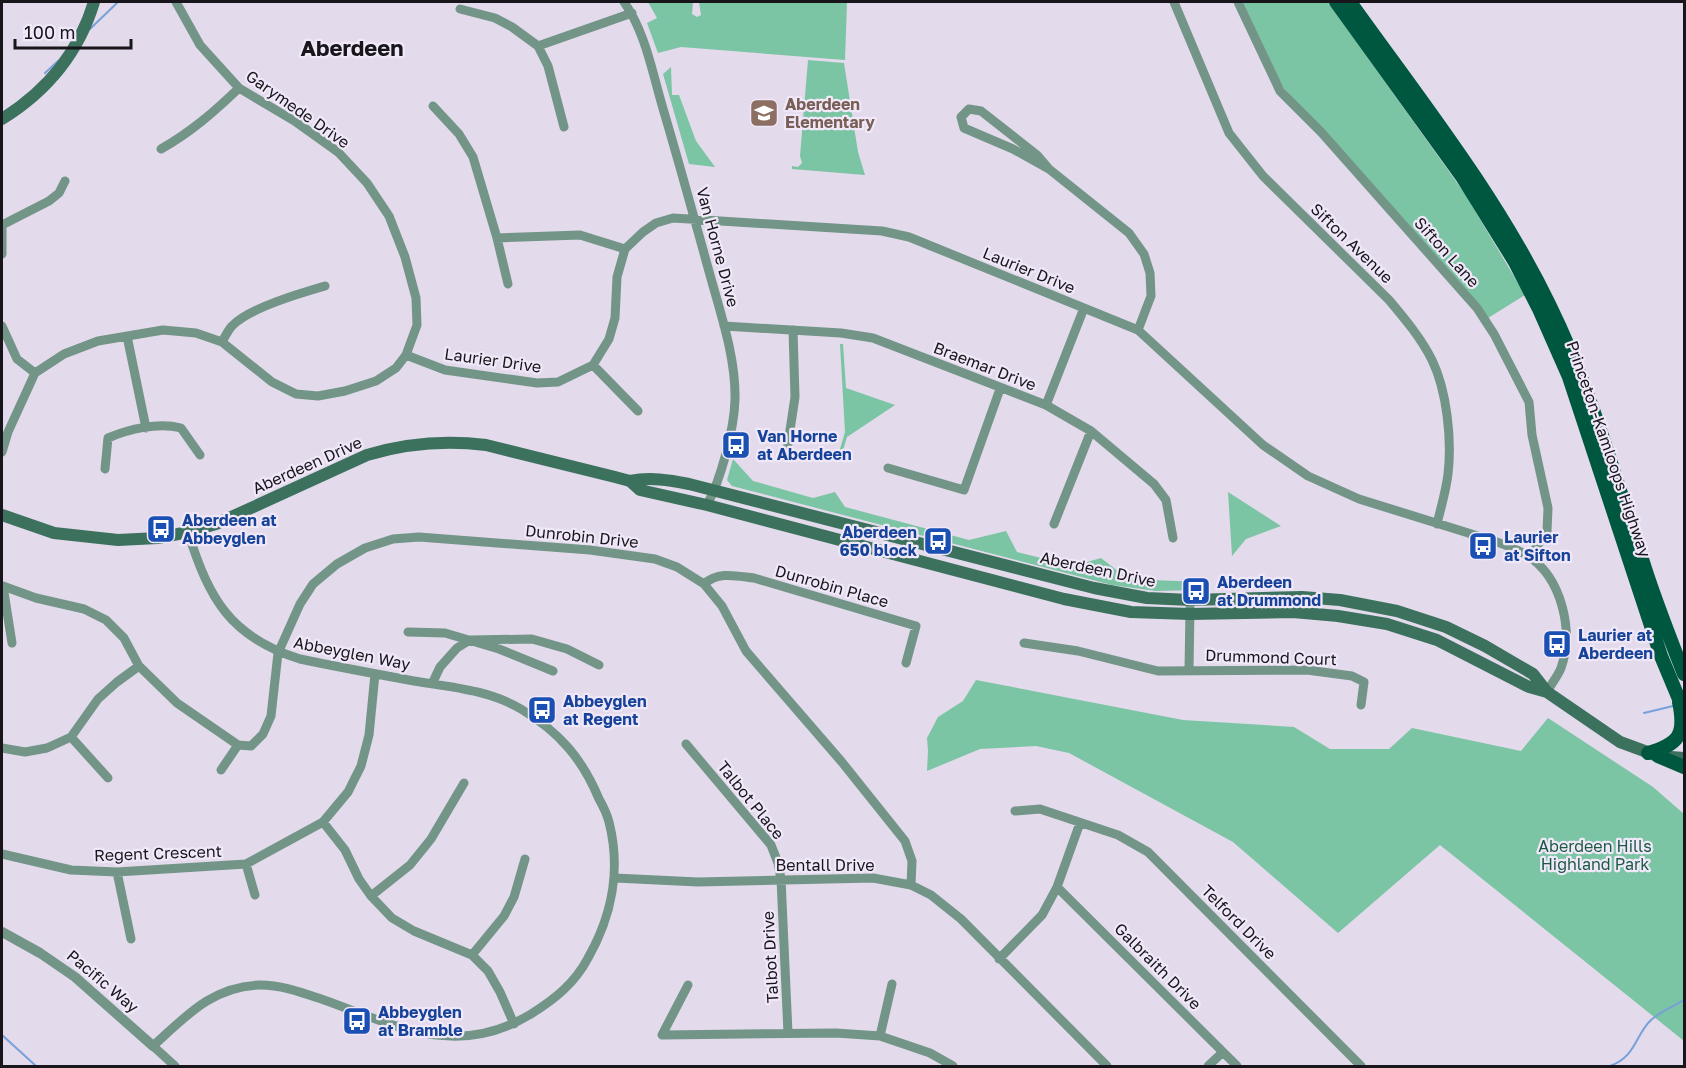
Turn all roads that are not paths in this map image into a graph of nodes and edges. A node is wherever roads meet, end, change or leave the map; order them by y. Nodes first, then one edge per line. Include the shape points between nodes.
1 (94, 2) edge
2 (176, 2) edge
3 (624, 2) edge
4 (1174, 2) edge
5 (1238, 2) edge
6 (1336, 2) edge
7 (1350, 2) edge
8 (460, 9) dead end
9 (632, 13) junction
10 (538, 46) junction
11 (239, 88) junction
12 (433, 106) dead end
13 (2, 119) edge
14 (564, 127) dead end
15 (161, 149) dead end
16 (1049, 169) junction
17 (65, 181) dead end
18 (695, 218) junction
19 (2, 225) edge
20 (497, 238) junction
21 (625, 249) junction
22 (2, 254) edge
23 (508, 284) dead end
24 (325, 286) dead end
25 (1084, 308) junction
26 (2, 326) edge
27 (724, 326) junction
28 (793, 330) junction
29 (1138, 330) junction
30 (127, 336) junction
31 (222, 342) junction
32 (406, 356) junction
33 (593, 365) junction
34 (34, 373) junction
35 (1000, 389) junction
36 (1046, 405) junction
37 (638, 411) dead end
38 (146, 428) junction
39 (1092, 430) junction
40 (787, 450) dead end
41 (2, 452) edge
42 (201, 456) dead end
43 (888, 468) dead end
44 (105, 469) dead end
45 (630, 482) junction
46 (714, 491) junction
47 (707, 505) junction
48 (2, 515) edge
49 (1054, 524) dead end
50 (1437, 524) junction
51 (188, 532) junction
52 (1173, 538) dead end
53 (1530, 557) junction
54 (704, 584) junction
55 (1190, 600) junction
56 (1190, 614) junction
57 (408, 632) dead end
58 (470, 640) junction
59 (12, 643) dead end
60 (1024, 644) dead end
61 (279, 653) junction
62 (906, 663) dead end
63 (139, 666) junction
64 (599, 666) dead end
65 (1189, 670) junction
66 (553, 671) dead end
67 (375, 674) junction
68 (1684, 674) edge
69 (432, 684) junction
70 (1547, 692) junction
71 (1677, 694) junction
72 (1360, 705) dead end
73 (1684, 711) edge
74 (71, 737) junction
75 (687, 744) dead end
76 (238, 745) junction
77 (2, 748) edge
78 (1653, 755) junction
79 (1684, 758) edge
80 (1684, 767) edge
81 (221, 770) dead end
82 (108, 778) dead end
83 (464, 783) dead end
84 (1015, 811) dead end
85 (323, 822) junction
86 (1080, 823) junction
87 (2, 854) edge
88 (525, 859) dead end
89 (246, 864) junction
90 (117, 872) junction
91 (615, 878) junction
92 (781, 879) junction
93 (911, 885) junction
94 (1057, 887) junction
95 (255, 895) dead end
96 (371, 896) junction
97 (2, 932) edge
98 (131, 939) dead end
99 (472, 955) junction
100 (999, 959) junction
101 (892, 984) dead end
102 (688, 985) dead end
103 (514, 1024) junction
104 (788, 1033) junction
105 (880, 1036) junction
106 (153, 1046) junction
107 (1222, 1052) junction
108 (175, 1066) edge
109 (953, 1066) edge
110 (1107, 1066) edge
111 (1208, 1066) edge
112 (1237, 1066) edge
113 (1361, 1066) edge

1 - 13 main road via 76,46 51,81
2 - 11 street, Garymede Drive via 200,45
3 - 9 street, Van Horne Drive
4 - 50 street, Sifton Avenue via 1229,133 1263,176 1406,319 1433,362 1443,395 1450,455
5 - 53 street, Sifton Lane via 1280,91 1477,308 1494,334 1529,402 1548,508 1547,531
6 - 71 main road, Princeton-Kamloops Highway via 1463,178 1510,253 1539,309 1569,378
7 - 68 main road, Princeton-Kamloops Highway via 1473,174 1550,305 1597,420
8 - 10 street via 495,18
9 - 10 street
9 - 18 street, Van Horne Drive
10 - 14 street via 548,66
11 - 15 street via 183,137
11 - 32 street, Garymede Drive via 338,152 367,183 389,216 416,298 417,325
12 - 20 street via 459,134 473,157
16 - 16 street via 981,111 964,112 961,123 969,132 1013,149
16 - 29 street via 1129,233 1144,254 1150,273 1150,296
17 - 19 street via 49,201
18 - 21 street, Laurier Drive via 656,223
18 - 25 street, Laurier Drive via 882,231 909,237
18 - 27 street, Van Horne Drive
19 - 22 street
20 - 21 street via 580,235
20 - 23 street
21 - 33 street via 617,277 615,318 609,339
24 - 31 street via 245,316 232,326
25 - 29 street, Laurier Drive
25 - 36 street
26 - 34 street via 17,360
27 - 28 street, Braemar Drive
27 - 46 street, Van Horne Drive via 735,399 732,426
28 - 35 street, Braemar Drive via 873,338
28 - 40 street via 795,397
29 - 50 street, Laurier Drive via 1263,445 1308,476 1359,499
30 - 31 street, Garymede Drive via 163,330 196,333
30 - 34 street, Garymede Drive via 98,341 64,354
30 - 38 street
31 - 32 street, Garymede Drive via 272,382 296,394 318,396 376,381
32 - 33 street, Laurier Drive via 445,370 537,383 558,382
33 - 37 street
34 - 41 street
35 - 36 street, Braemar Drive
35 - 43 street via 964,490
36 - 39 street, Braemar Drive
38 - 42 street via 181,428
38 - 44 street via 108,438
39 - 49 street
39 - 52 street, Braemar Drive via 1154,484 1166,500
45 - 46 main road, Aberdeen Drive via 667,480
45 - 47 main road, Aberdeen Drive via 640,490
45 - 51 main road, Aberdeen Drive via 486,446 428,442 368,455 227,519
46 - 47 street, Van Horne Drive
46 - 55 main road, Aberdeen Drive via 1094,588 1147,598
47 - 56 main road, Aberdeen Drive via 1064,599 1131,612
48 - 51 main road, Aberdeen Drive via 54,533 118,540
50 - 53 street, Laurier Drive via 1511,547
51 - 61 street, Abbeyglen Way via 200,570 215,599 234,622
53 - 70 street, Laurier Drive via 1550,579 1561,602 1568,634 1561,669
54 - 61 street, Dunrobin Drive via 677,567 655,560 590,550 420,537 393,539 365,548 336,564 313,584
54 - 62 street, Dunrobin Place via 713,577 735,575 916,626
54 - 93 street, Dunrobin Drive via 722,606 746,651 905,841 912,861
55 - 56 street, Drummond Court
55 - 70 main road, Aberdeen Drive via 1302,597 1397,610 1485,646 1533,674
56 - 65 street, Drummond Court
56 - 70 main road, Aberdeen Drive via 1293,612 1387,624 1437,640 1529,687
57 - 58 street, Abbeyglen Way via 445,633
58 - 64 street, Abbeyglen Way via 532,639 567,649
58 - 66 street, Abbeyglen Way
58 - 69 street via 440,667
59 - 63 street via 3,586 84,609 106,620 124,638
60 - 65 street, Drummond Court via 1078,651 1158,671
61 - 67 street, Abbeyglen Way
61 - 76 street, Dunrobin Drive via 271,716 263,734 251,746
63 - 74 street via 98,699
63 - 76 street via 177,703
65 - 72 street, Drummond Court via 1307,670 1352,675 1364,682
67 - 69 street, Abbeyglen Way
67 - 85 street, Regent Crescent via 369,735 361,766 348,792
69 - 91 street, Abbeyglen Way via 481,693 513,704 567,744 588,774 608,819 615,851
70 - 78 main road, Aberdeen Drive via 1604,733
71 - 73 main road, Princeton-Kamloops Highway
71 - 78 main road via 1682,728 1678,738
74 - 77 street via 47,748 25,752
74 - 82 street
75 - 92 street, Talbot Place via 771,845
76 - 81 street
78 - 79 main road, Aberdeen Drive
78 - 80 main road
83 - 96 street via 431,839 410,865
84 - 86 street, Telford Drive via 1040,809
85 - 89 street, Regent Crescent
85 - 96 street via 345,850
86 - 94 street
86 - 113 street, Telford Drive via 1118,835 1148,852
87 - 90 street, Regent Crescent via 71,870
88 - 99 street via 504,916
89 - 90 street, Regent Crescent
89 - 95 street, Regent Crescent
90 - 98 street
91 - 92 street, Bentall Drive via 698,882
91 - 103 street, Abbeyglen Way via 598,942 582,969 556,997
92 - 93 street, Bentall Drive via 873,878
92 - 104 street, Talbot Drive
93 - 100 street, Bentall Drive via 961,919
94 - 100 street via 1042,915
94 - 107 street, Galbraith Drive
96 - 99 street via 392,918 414,931
97 - 106 street, Pacific Way via 75,976
99 - 103 street via 488,971
100 - 110 street, Bentall Drive
101 - 105 street
102 - 104 street via 662,1035
103 - 106 street, Abbeyglen Way via 479,1035 443,1037 411,1031 290,988 260,985 228,990 199,1004
104 - 105 street
105 - 109 street via 930,1053
106 - 108 street, Pacific Way
107 - 111 street
107 - 112 street, Galbraith Drive

